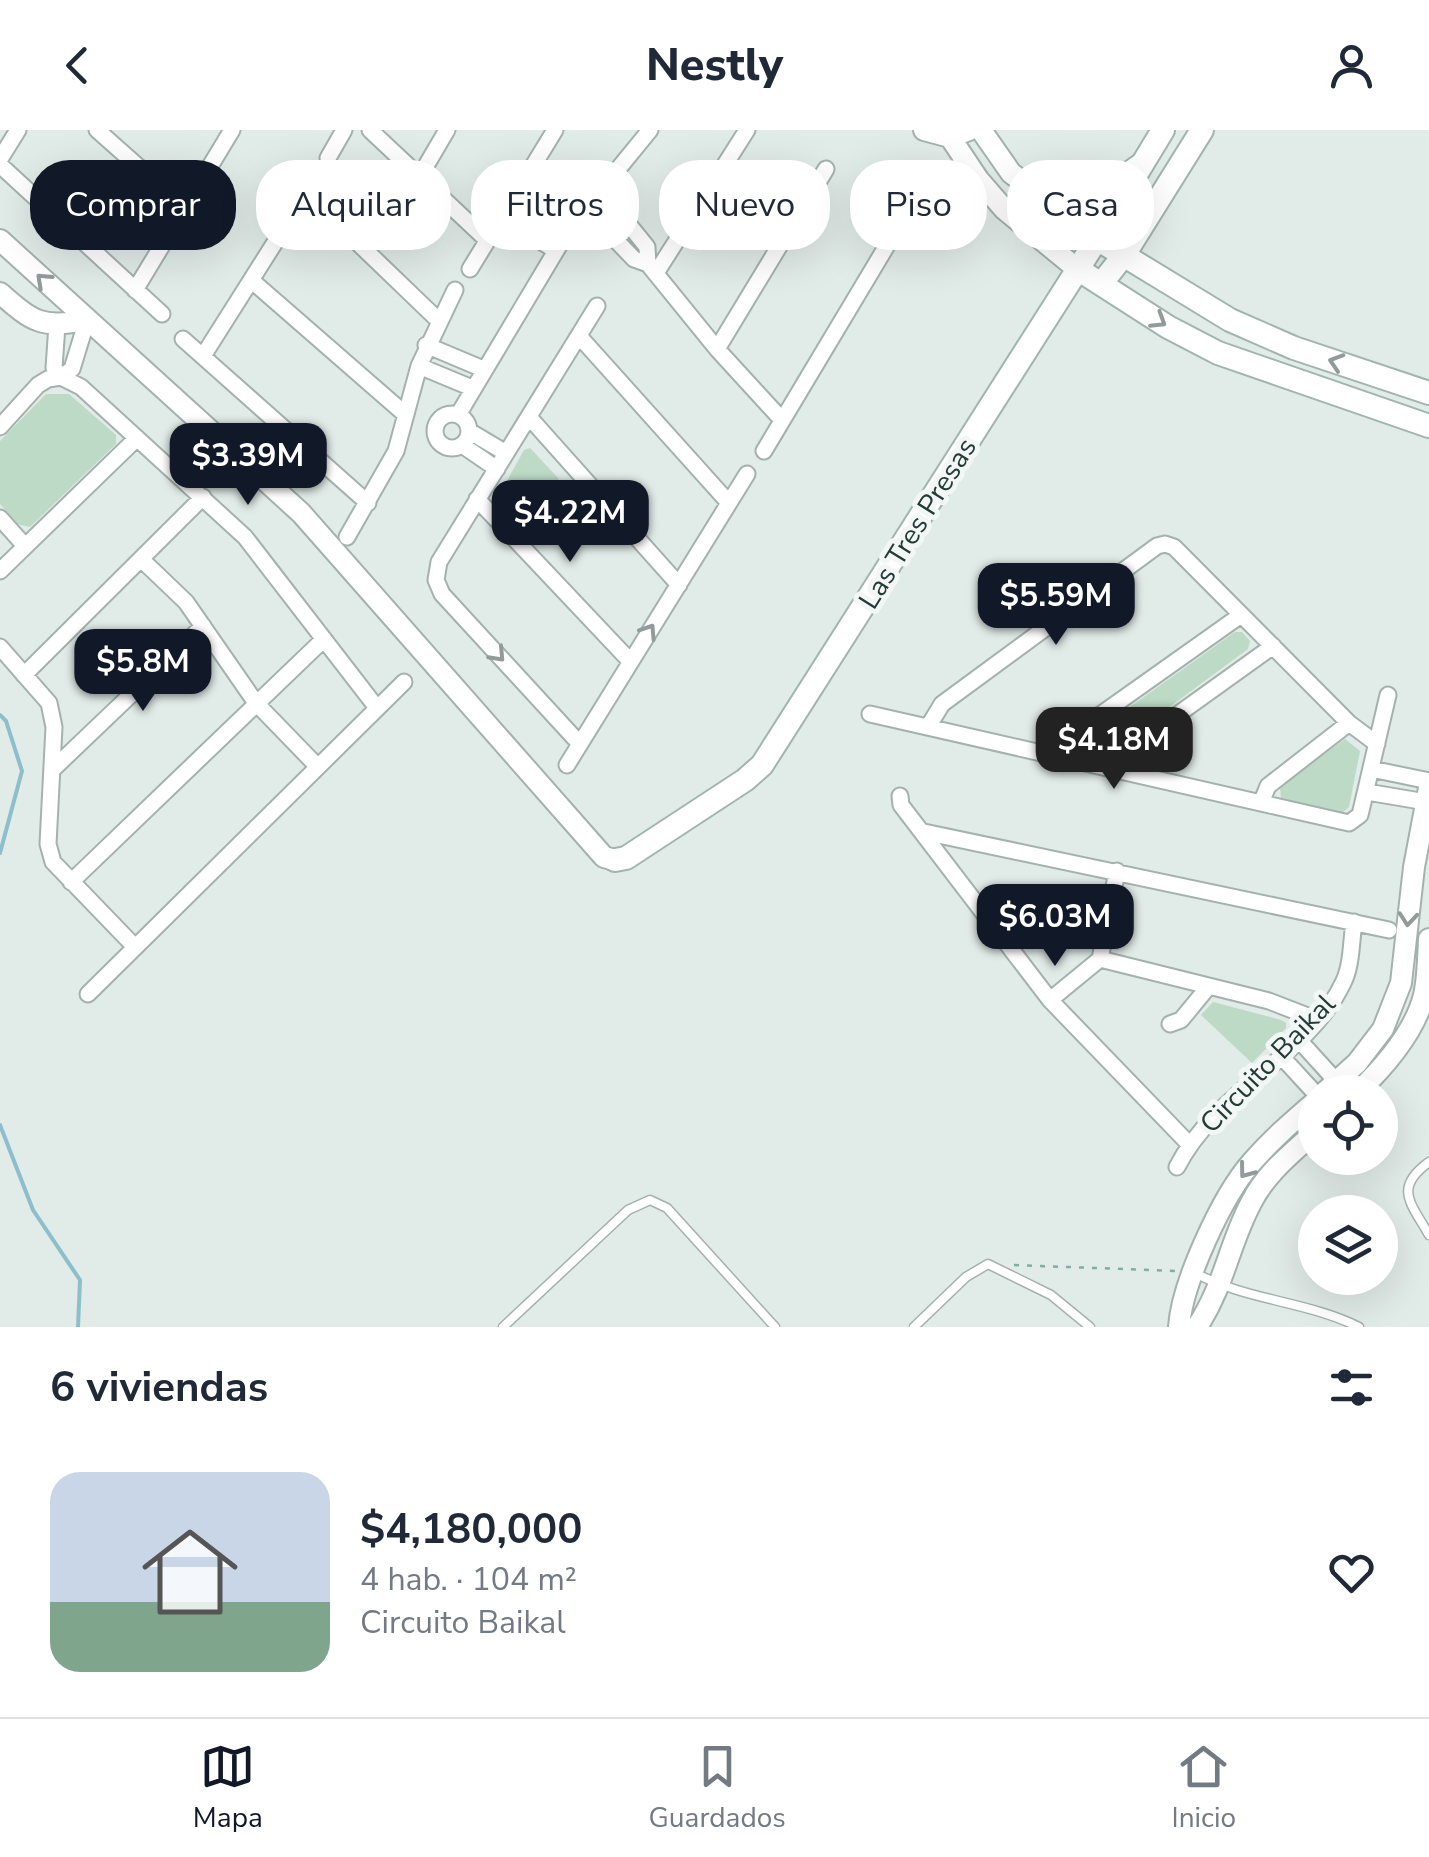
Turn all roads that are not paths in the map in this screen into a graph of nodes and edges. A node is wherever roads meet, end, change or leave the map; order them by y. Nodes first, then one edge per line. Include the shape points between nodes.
1 (18, 130) edge
2 (97, 130) edge
3 (232, 130) edge
4 (344, 130) edge
5 (370, 130) edge
6 (446, 130) edge
7 (554, 130) edge
8 (650, 130) edge
9 (747, 130) edge
10 (924, 130) edge
11 (981, 130) edge
12 (1163, 130) edge
13 (1202, 130) edge
14 (960, 134) edge
15 (328, 158) dead end
16 (130, 160) edge
17 (215, 160) edge
18 (403, 160) edge
19 (429, 160) edge
20 (536, 160) edge
21 (625, 160) edge
22 (970, 160) edge
23 (1002, 160) junction
24 (1145, 160) edge
25 (0, 162) edge
26 (1007, 166) edge
27 (987, 172) edge
28 (987, 189) edge
29 (451, 206) edge
30 (471, 225) edge
31 (639, 237) edge
32 (0, 241) edge
33 (160, 250) edge
34 (270, 250) edge
35 (366, 250) edge
36 (481, 250) edge
37 (555, 250) edge
38 (625, 250) edge
39 (776, 250) edge
40 (885, 250) edge
41 (1089, 250) edge
42 (1116, 250) edge
43 (1124, 255) junction
44 (652, 268) junction
45 (1076, 268) junction
46 (470, 269) dead end
47 (251, 280) junction
48 (1101, 284) junction
49 (135, 290) junction
50 (455, 290) dead end
51 (0, 293) edge
52 (597, 306) dead end
53 (162, 314) dead end
54 (87, 320) junction
55 (438, 320) junction
56 (58, 325) junction
57 (579, 336) junction
58 (184, 338) dead end
59 (426, 346) junction
60 (716, 349) junction
61 (203, 356) junction
62 (418, 366) junction
63 (482, 370) junction
64 (61, 377) junction
65 (472, 388) junction
66 (1429, 393) edge
67 (406, 414) junction
68 (458, 415) junction
69 (528, 417) junction
70 (782, 420) junction
71 (1429, 426) edge
72 (0, 427) edge
73 (137, 438) junction
74 (465, 438) junction
75 (764, 451) dead end
76 (506, 454) junction
77 (496, 469) junction
78 (747, 474) dead end
79 (202, 498) junction
80 (478, 500) junction
81 (368, 503) junction
82 (728, 503) junction
83 (0, 518) edge
84 (346, 537) dead end
85 (25, 546) junction
86 (141, 559) junction
87 (0, 570) edge
88 (679, 585) junction
89 (1242, 615) junction
90 (203, 626) junction
91 (324, 638) junction
92 (1273, 646) junction
93 (0, 647) edge
94 (630, 661) junction
95 (24, 675) junction
96 (404, 682) dead end
97 (1388, 696) dead end
98 (256, 703) junction
99 (378, 708) junction
100 (870, 714) dead end
101 (1350, 723) junction
102 (928, 727) junction
103 (579, 743) junction
104 (1376, 744) junction
105 (1061, 758) junction
106 (566, 765) dead end
107 (318, 766) junction
108 (52, 770) junction
109 (1118, 770) junction
110 (1370, 770) junction
111 (1428, 790) edge
112 (1366, 792) junction
113 (900, 796) dead end
114 (1261, 803) junction
115 (924, 832) junction
116 (615, 860) joint
117 (1116, 871) junction
118 (72, 882) junction
119 (1354, 922) junction
120 (1390, 930) dead end
121 (1429, 939) edge
122 (135, 947) junction
123 (1100, 959) junction
124 (1401, 983) junction
125 (1209, 986) junction
126 (88, 994) dead end
127 (1050, 1000) junction
128 (1422, 1008) edge
129 (1390, 1015) junction
130 (1318, 1020) junction
131 (1170, 1024) dead end
132 (1298, 1039) junction
133 (1281, 1056) junction
134 (1298, 1075) edge
135 (1323, 1075) edge
136 (1344, 1075) edge
137 (1375, 1075) edge
138 (1298, 1117) edge
139 (1189, 1144) junction
140 (1298, 1147) edge
141 (1429, 1162) edge
142 (1177, 1166) dead end
143 (1429, 1235) edge
144 (1192, 1271) junction
145 (1220, 1286) junction
146 (1182, 1301) junction
147 (765, 1317) junction
148 (1202, 1320) edge
149 (502, 1327) edge
150 (755, 1327) edge
151 (775, 1327) edge
152 (914, 1327) edge
153 (1090, 1327) edge
154 (1179, 1327) edge
155 (1359, 1327) edge

1 - 25 street
2 - 16 street
3 - 17 street
4 - 15 street
5 - 18 street
6 - 19 street
7 - 20 street
8 - 21 street
9 - 44 street
10 - 14 street
11 - 23 street
12 - 24 main road, Las Tres Presas
13 - 43 main road
14 - 22 street
23 - 26 street
23 - 27 street
25 - 49 street
28 - 45 street
29 - 30 street
31 - 44 street
54 -> 32 street
33 - 49 street
34 - 47 street
35 - 55 street
36 - 46 street
37 - 63 street
38 - 44 street
39 - 60 street
40 - 70 street
41 - 45 main road, Las Tres Presas
42 - 43 main road
43 - 48 main road
66 -> 43 main road via 1262,334
44 - 60 street
45 - 48 main road
45 - 116 main road, Las Tres Presas via 762,765
47 - 61 street
47 - 67 street
48 -> 71 main road via 1218,353
49 - 53 street
50 - 55 street
51 - 56 street via 30,319
52 - 57 street
54 - 56 street
54 - 64 street via 72,369
54 - 116 street via 301,513 604,857
55 - 59 street
56 - 64 street via 54,368
57 - 69 street
57 - 82 street
58 - 61 street
59 - 62 street
59 - 63 street
60 - 70 street
61 - 81 street
62 - 65 street
62 - 67 street
63 - 65 street
64 - 72 street via 38,384
64 - 73 street
65 - 68 street
67 - 81 street via 396,451
68 - 74 street via 466,421
68 - 74 street via 442,418 436,433 445,446
69 - 76 street
69 - 88 street
70 - 75 street
73 - 79 street
73 - 85 street
74 - 76 street
74 - 77 street
76 - 77 street
77 - 80 street
78 - 82 street
79 - 86 street
79 - 91 street via 246,536
80 - 94 street
80 -> 103 street via 439,562 436,580
81 - 84 street
82 - 88 street
83 - 85 street
85 - 87 street
86 - 90 street
86 - 95 street
94 -> 88 street
89 - 92 street
89 - 102 street via 1174,547 1156,546 942,704
89 - 105 street via 1076,732
90 - 98 street
90 - 108 street
91 - 98 street
91 - 99 street
92 - 101 street
92 - 109 street via 1130,748
93 - 95 street
94 - 103 street
95 - 108 street via 49,703
96 - 99 street
97 - 104 street
98 - 107 street
98 - 118 street
99 - 107 street
100 - 102 street
101 - 104 street
101 - 114 street via 1268,786
102 - 105 street
103 - 106 street
104 - 110 street
105 - 109 street
107 - 122 street
108 - 118 street via 48,844 53,862
109 - 114 street
110 - 111 street
110 - 112 street
111 - 112 street
111 -> 124 street
112 - 114 street via 1360,815 1349,823
113 - 115 street, Circuito Baikal
115 - 117 street
115 - 127 street, Circuito Baikal
117 - 119 street
117 - 123 street
118 - 122 street
119 - 120 street
119 - 130 street, Circuito Baikal via 1348,972
121 - 128 street
122 - 126 street
123 - 125 street
123 - 127 street
124 - 128 street
124 - 129 street
125 - 130 street
125 - 131 street
127 - 139 street, Circuito Baikal
128 - 129 street
128 - 137 street
129 - 136 street
130 - 132 street, Circuito Baikal
132 - 133 street, Circuito Baikal
132 - 135 street
133 - 134 street
133 - 139 street, Circuito Baikal via 1218,1109
138 -> 144 street via 1239,1178
139 - 142 street, Circuito Baikal
140 - 145 street via 1252,1199
141 - 143 lane via 1407,1185
144 - 145 lane
144 - 146 street
145 - 148 street
145 - 155 lane
146 - 148 street
146 - 154 street
147 - 149 lane via 667,1208 650,1200 628,1210
147 - 150 lane
147 - 151 lane
152 - 153 lane via 988,1264 1051,1295

